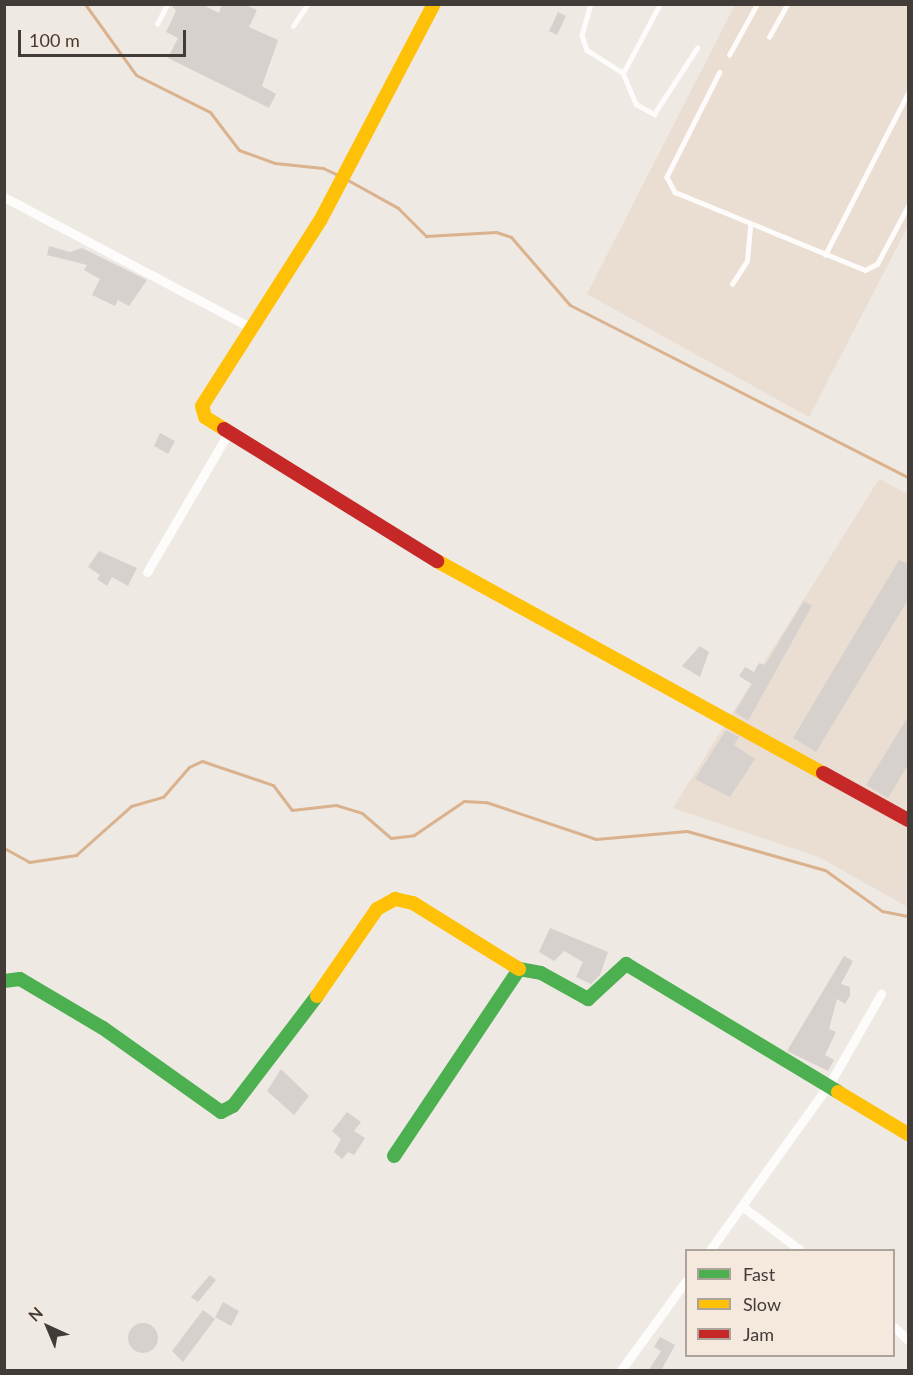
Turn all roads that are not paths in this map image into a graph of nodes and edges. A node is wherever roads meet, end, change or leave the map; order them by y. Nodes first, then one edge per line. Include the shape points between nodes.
1 (166, 4) edge
2 (308, 4) edge
3 (434, 4) edge
4 (591, 4) edge
5 (660, 4) edge
6 (757, 4) edge
7 (787, 4) edge
8 (157, 24) dead end
9 (293, 26) dead end
10 (769, 37) dead end
11 (697, 48) dead end
12 (729, 55) dead end
13 (720, 72) dead end
14 (623, 73) junction
15 (909, 93) edge
16 (901, 106) junction
17 (909, 109) edge
18 (4, 197) edge
19 (909, 206) edge
20 (750, 225) junction
21 (825, 255) junction
22 (732, 284) dead end
23 (250, 327) junction
24 (227, 435) junction
25 (147, 572) dead end
26 (909, 820) edge
27 (519, 969) junction
28 (4, 981) edge
29 (880, 994) dead end
30 (830, 1083) junction
31 (909, 1134) edge
32 (394, 1156) dead end
33 (743, 1207) junction
34 (712, 1249) edge
35 (797, 1249) edge
36 (685, 1284) edge
37 (895, 1328) edge
38 (909, 1340) edge
39 (621, 1371) edge

1 - 8 lane
2 - 9 lane
3 - 23 street via 288,274
4 - 14 lane via 582,35 587,50
5 - 14 lane
6 - 12 lane
7 - 10 lane
11 - 14 lane via 654,114 636,104
13 - 20 lane via 667,177 668,185
15 - 16 lane
16 - 17 lane
16 - 21 lane
18 - 23 street
19 - 21 lane via 872,270
20 - 21 lane
20 - 22 lane via 747,261
23 - 24 street via 202,406 205,417
24 - 25 street
24 - 26 street via 434,560
27 - 28 street via 413,903 395,899 377,909 291,1032 233,1106 221,1112 104,1029 20,979
27 - 30 street via 541,974 588,999 617,967 632,966
27 - 32 street
29 - 30 street
30 - 31 street
30 - 33 street
33 - 34 street
33 - 35 street
36 - 39 street
37 - 38 street

